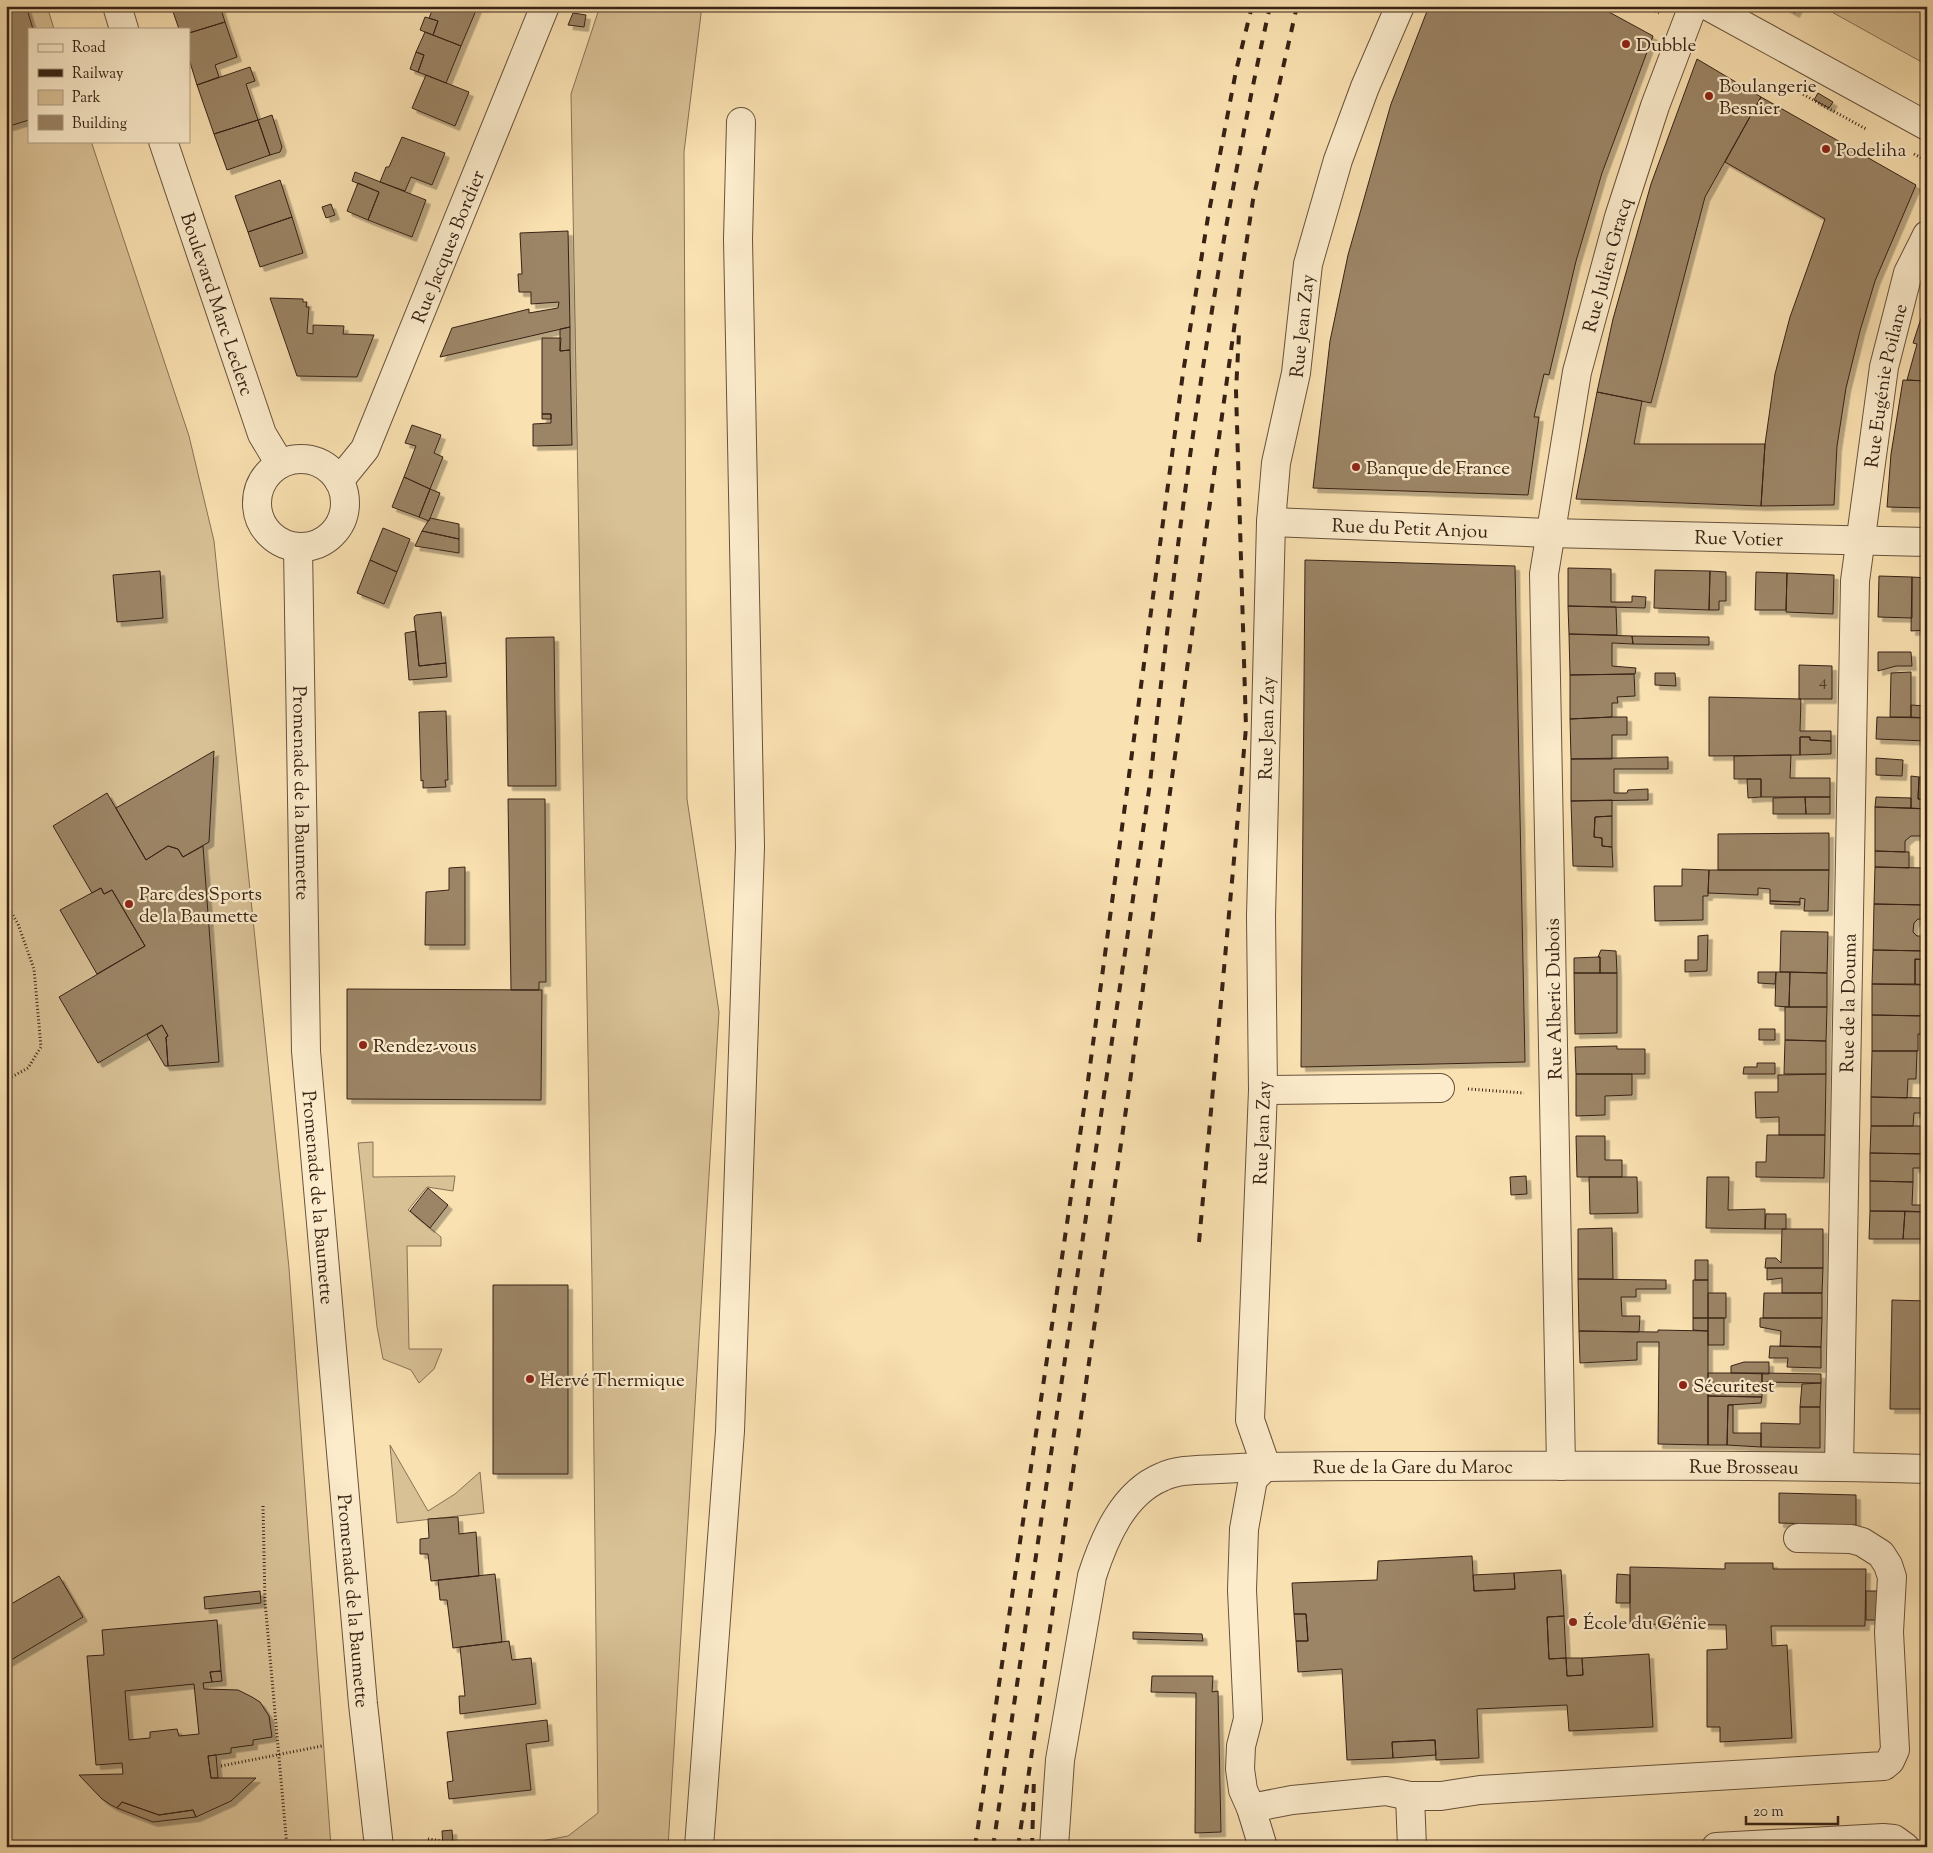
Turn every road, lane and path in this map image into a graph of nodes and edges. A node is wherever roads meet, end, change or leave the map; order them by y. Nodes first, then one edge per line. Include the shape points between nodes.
1 (117, 6) edge
2 (545, 6) edge
3 (1400, 6) edge
4 (1693, 6) edge
5 (1708, 6) edge
6 (124, 28) edge
7 (741, 122) dead end
8 (1927, 126) edge
9 (163, 142) edge
10 (1927, 235) edge
11 (280, 464) junction
12 (339, 481) junction
13 (1271, 522) junction
14 (1549, 533) junction
15 (1861, 540) junction
16 (1927, 542) edge
17 (298, 547) junction
18 (6, 903) edge
19 (6, 1080) edge
20 (1451, 1088) joint
21 (1263, 1090) junction
22 (1533, 1094) dead end
23 (1266, 1466) junction
24 (1561, 1466) junction
25 (1839, 1467) junction
26 (1927, 1469) edge
27 (263, 1506) dead end
28 (1798, 1538) dead end
29 (322, 1746) dead end
30 (278, 1754) junction
31 (221, 1766) dead end
32 (1410, 1796) junction
33 (1251, 1808) junction
34 (428, 1839) dead end
35 (443, 1841) dead end
36 (287, 1847) edge
37 (379, 1847) edge
38 (699, 1847) edge
39 (1054, 1847) edge
40 (1262, 1847) edge
41 (1412, 1847) edge
42 (1716, 1847) edge
43 (1905, 1847) edge

1 - 6 street
2 - 12 street, Rue Jacques Bordier via 365,449
3 - 13 street, Rue Jean Zay via 1338,160 1308,264 1296,373 1276,463
4 - 14 street, Rue Julien Gracq via 1655,106 1577,372
5 - 8 street
7 - 38 street via 738,239 750,847 730,1431
9 - 11 street, Boulevard Marc Leclerc via 262,434
10 - 15 street, Rue Eugénie Poilane via 1908,273 1884,367
11 - 12 street via 296,459 312,460 328,468
11 - 17 street via 266,475 258,491 257,508 267,532
12 - 17 street via 345,503 338,526 321,542
13 - 14 street, Rue du Petit Anjou
13 - 21 street, Rue Jean Zay via 1261,916
14 - 15 street, Rue Votier
14 - 24 street, Rue Alberic Dubois via 1544,574
15 - 16 street, Rue Votier
15 - 25 street, Rue de la Douma via 1855,581
17 - 37 street, Promenade de la Baumette via 306,1051 363,1704
18 - 19 path via 18,924 34,969 40,1047 28,1068
20 - 21 street
20 - 22 path
21 - 23 street, Rue Jean Zay via 1250,1420
23 - 24 street, Rue de la Gare du Maroc
23 - 33 street via 1253,1479 1242,1560 1248,1719 1241,1746 1240,1769 1243,1790
23 - 39 street, Rue de la Gare du Maroc via 1176,1472 1160,1477 1135,1496 1113,1523 1092,1576 1068,1705 1060,1760
24 - 25 street, Rue Brosseau
25 - 26 street, Rue Brosseau
27 - 30 path via 265,1601
28 - 32 street via 1852,1539 1881,1554 1888,1564 1892,1577 1889,1632 1895,1750 1884,1766
29 - 30 path
30 - 31 path
30 - 36 path
32 - 33 street via 1386,1791 1292,1800
32 - 41 street
33 - 40 street
34 - 35 path
42 - 43 street via 1883,1838 1894,1839

